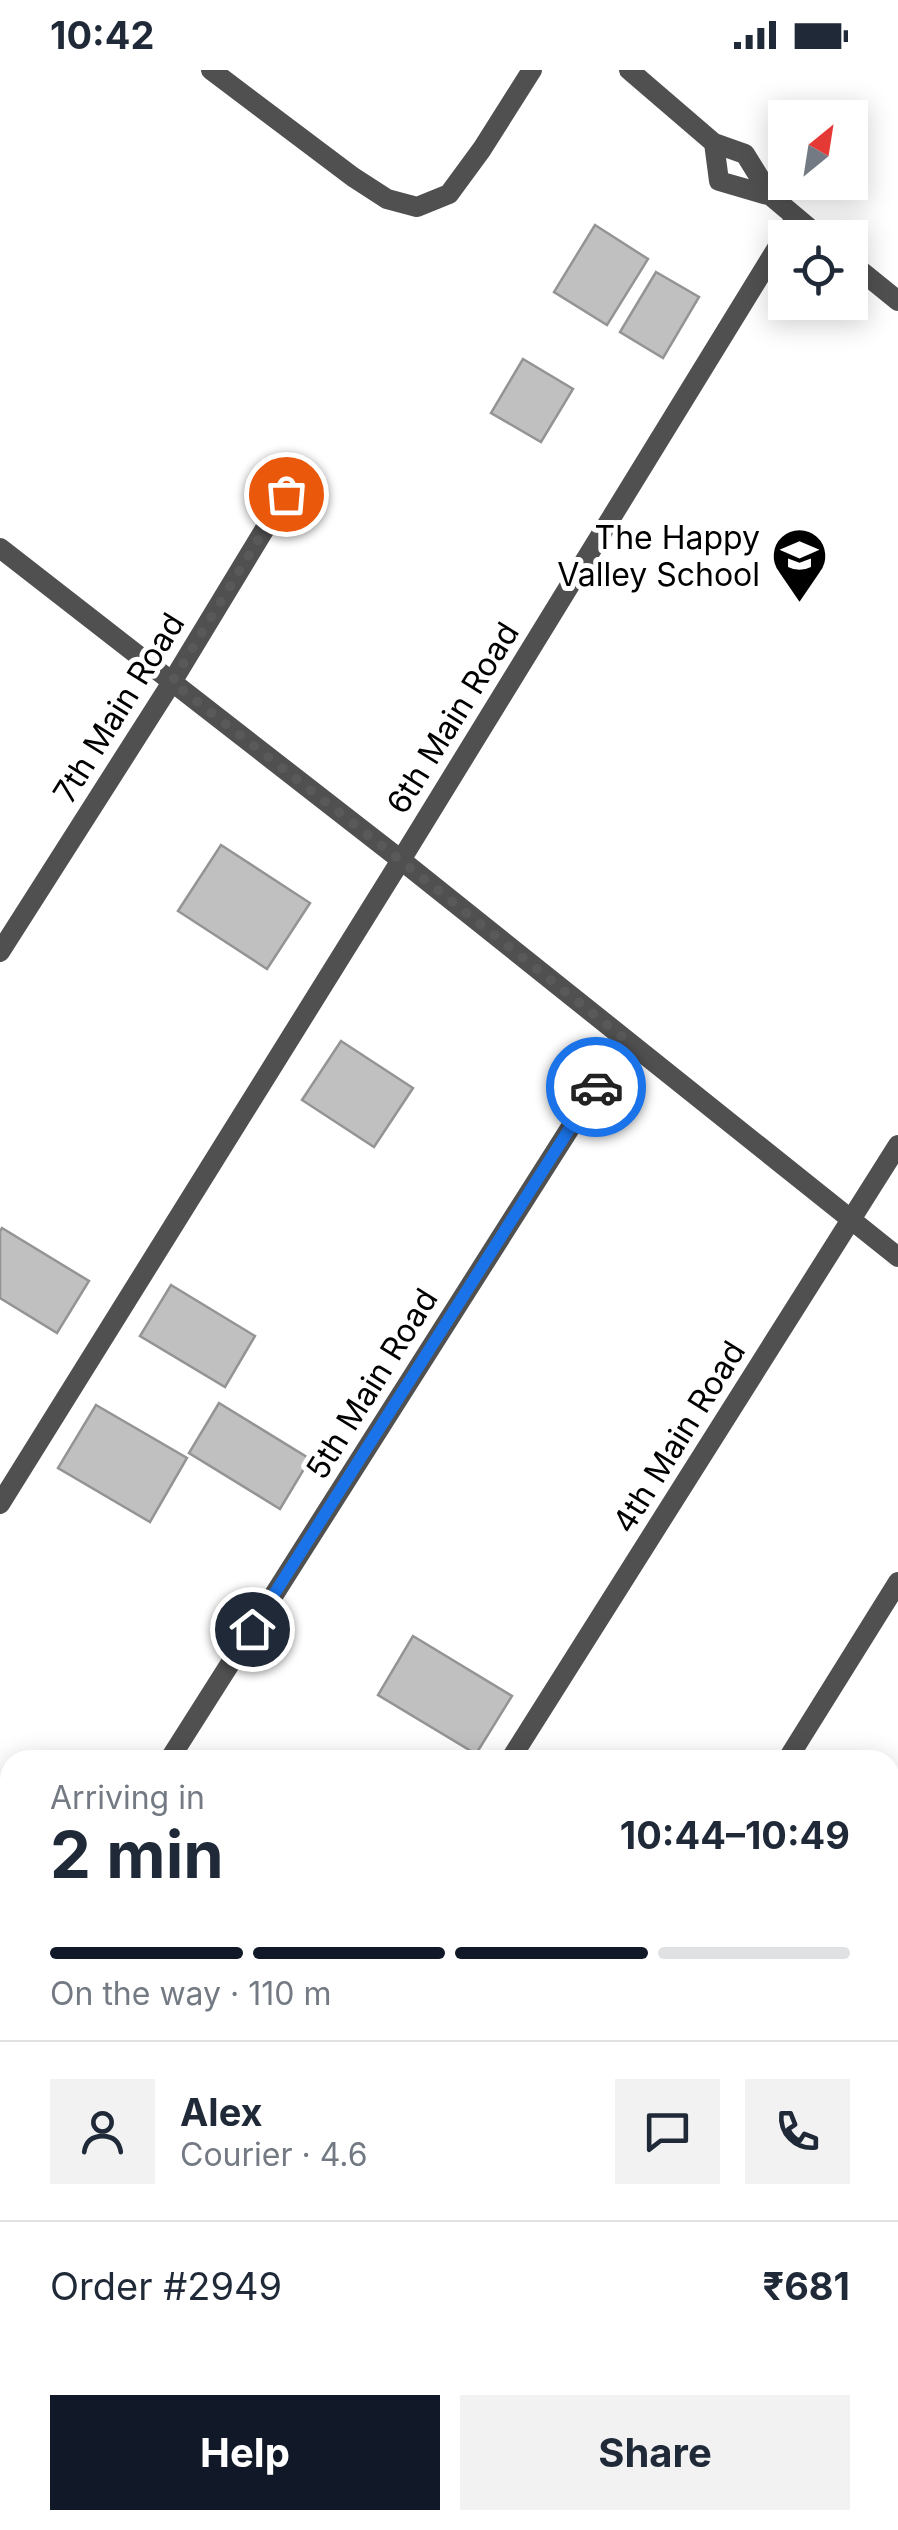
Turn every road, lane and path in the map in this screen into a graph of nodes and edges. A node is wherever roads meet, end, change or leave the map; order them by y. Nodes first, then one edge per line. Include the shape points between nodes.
1 (211, 70) edge
2 (532, 70) edge
3 (629, 70) edge
4 (714, 144) junction
5 (768, 190) edge
6 (768, 195) edge
7 (777, 200) edge
8 (796, 217) junction
9 (800, 220) edge
10 (868, 277) edge
11 (898, 301) edge
12 (286, 494) dead end
13 (0, 548) edge
14 (172, 682) junction
15 (400, 860) junction
16 (0, 952) edge
17 (626, 1040) junction
18 (898, 1145) edge
19 (851, 1220) junction
20 (898, 1257) edge
21 (0, 1504) edge
22 (898, 1582) edge
23 (176, 1750) edge
24 (516, 1750) edge
25 (793, 1750) edge

1 - 2 street via 353,177 387,199 417,207 449,194
3 - 4 street
4 - 5 street via 746,154
4 - 6 street via 720,181
7 - 8 street
8 - 9 street
8 - 15 street, 6th Main Road
10 - 11 street
12 - 14 street, 7th Main Road
13 - 14 street
14 - 15 street
14 - 16 street, 7th Main Road
15 - 17 street
15 - 21 street, 6th Main Road
17 - 19 street
17 - 23 street, 5th Main Road
18 - 19 street, 4th Main Road
19 - 20 street
19 - 24 street, 4th Main Road
22 - 25 street

